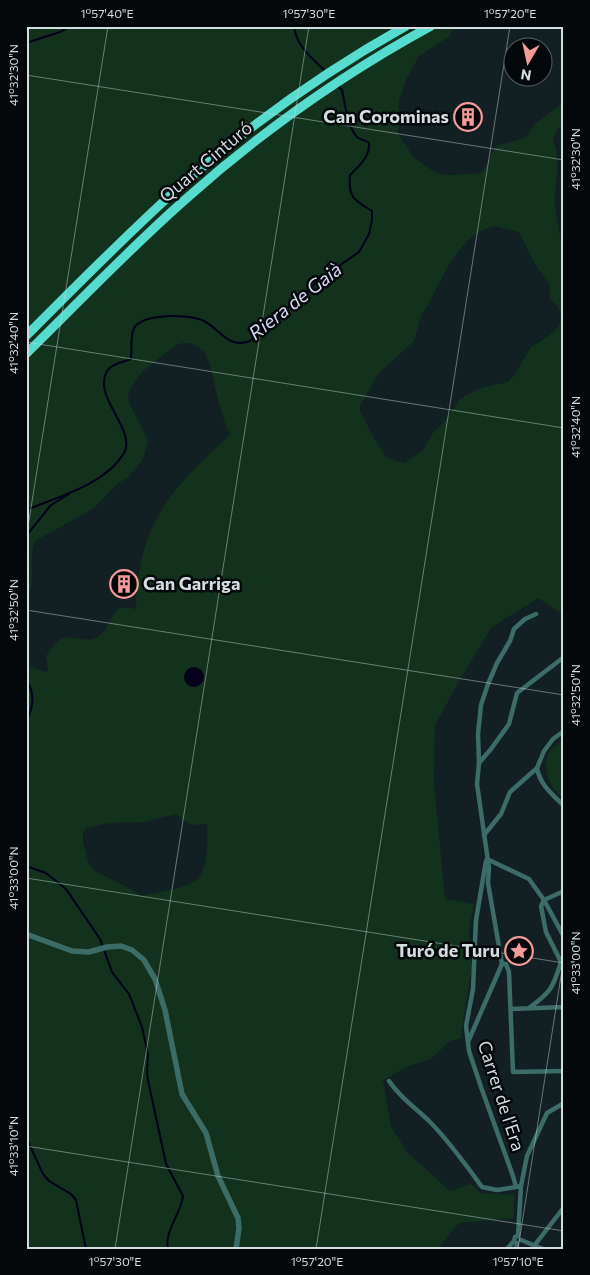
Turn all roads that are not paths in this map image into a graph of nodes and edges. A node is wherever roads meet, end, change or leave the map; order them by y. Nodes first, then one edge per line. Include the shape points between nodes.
1 (431, 26) edge
2 (402, 28) edge
3 (26, 336) edge
4 (26, 354) edge
5 (536, 614) dead end
6 (564, 657) edge
7 (564, 731) edge
8 (479, 763) junction
9 (537, 768) junction
10 (564, 806) edge
11 (484, 835) junction
12 (487, 859) junction
13 (564, 891) edge
14 (544, 900) junction
15 (26, 934) edge
16 (564, 937) edge
17 (502, 964) junction
18 (564, 1007) edge
19 (529, 1008) junction
20 (512, 1009) junction
21 (468, 1042) junction
22 (564, 1071) edge
23 (389, 1081) dead end
24 (564, 1103) edge
25 (518, 1187) junction
26 (564, 1206) edge
27 (517, 1240) junction
28 (528, 1246) edge
29 (534, 1246) junction
30 (236, 1249) edge
31 (507, 1249) edge
32 (516, 1249) edge
33 (543, 1249) edge

1 - 4 highway, Quart Cinturó via 329,88 220,169 169,214
2 - 3 highway, Quart Cinturó via 334,70 260,122 203,168 153,211
5 - 8 street via 514,629 488,684 481,705
6 - 8 street via 517,693 509,724
7 - 9 street via 544,751
8 - 11 street via 477,784
9 - 10 street via 544,786
9 - 11 street via 510,792 502,814
11 - 12 street
12 - 14 street via 529,879
12 - 17 street
12 - 21 street, Carrer de l'Era via 476,920 473,990 466,1026
13 - 14 street
14 - 16 street
14 - 19 street via 541,906 546,932 561,962 548,994
15 - 30 street via 72,951 89,952 121,946 144,960 155,979 165,1010 182,1094 206,1133 218,1176 238,1218
17 - 20 street via 508,968
17 - 21 street
18 - 19 street
19 - 20 street
20 - 22 street via 513,1072
21 - 25 street, Carrer de l'Era via 481,1088
23 - 25 street via 409,1105 430,1122 482,1187 497,1190
24 - 25 street via 547,1113 531,1144
25 - 27 street
26 - 29 street
27 - 28 street
27 - 31 street
27 - 32 street
28 - 29 street
29 - 33 street

